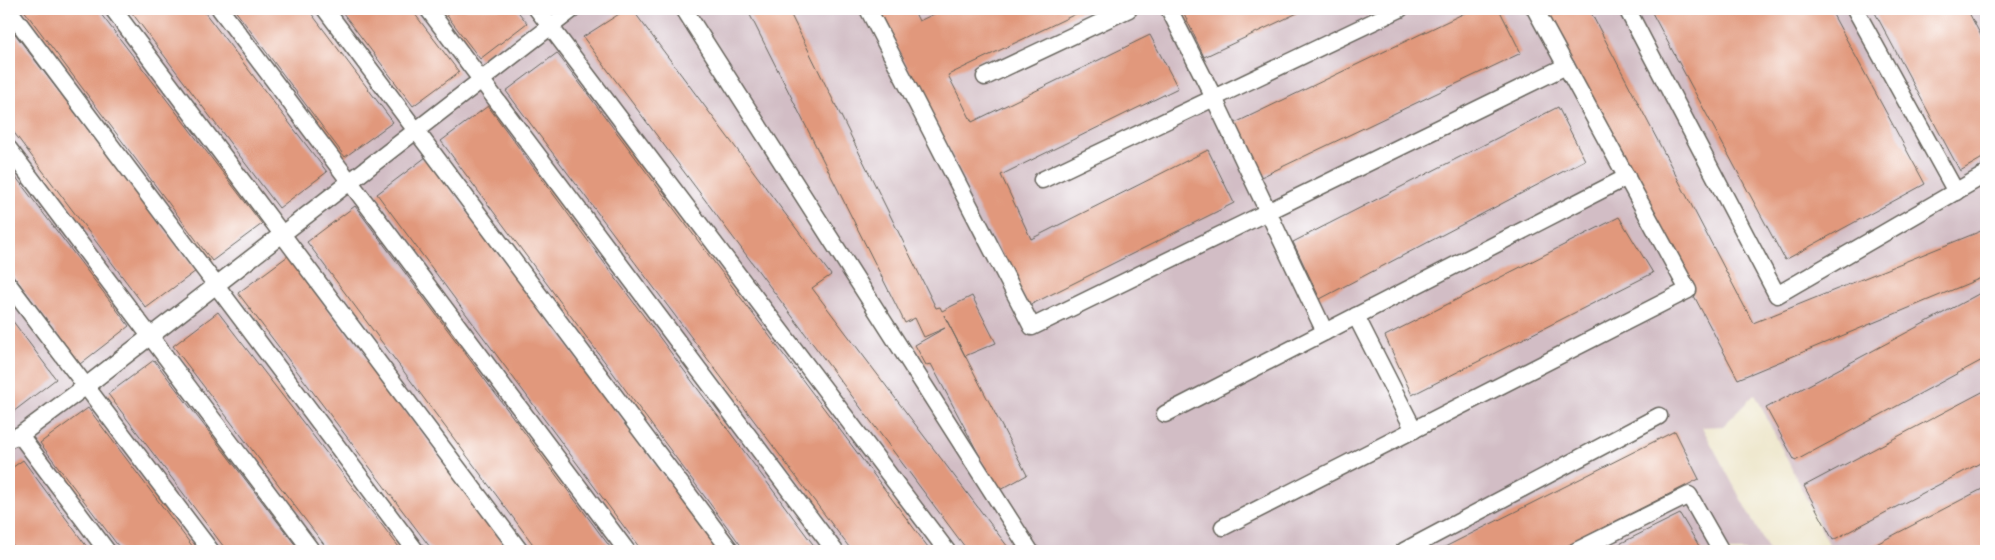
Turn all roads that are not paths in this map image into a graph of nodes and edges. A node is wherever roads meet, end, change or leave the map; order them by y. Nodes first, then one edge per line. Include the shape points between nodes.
1 (113, 9) edge
2 (220, 9) edge
3 (325, 9) edge
4 (428, 9) edge
5 (537, 9) edge
6 (573, 9) edge
7 (684, 9) edge
8 (868, 9) edge
9 (1129, 9) edge
10 (1169, 9) edge
11 (1400, 9) edge
12 (1535, 9) edge
13 (1627, 9) edge
14 (1855, 9) edge
15 (9, 10) edge
16 (550, 26) junction
17 (1566, 66) junction
18 (986, 77) dead end
19 (481, 79) junction
20 (1214, 98) junction
21 (416, 130) junction
22 (9, 149) edge
23 (1986, 174) edge
24 (1626, 177) junction
25 (1042, 180) dead end
26 (348, 183) junction
27 (1956, 192) junction
28 (1268, 211) junction
29 (282, 234) junction
30 (9, 284) edge
31 (215, 286) junction
32 (1356, 316) junction
33 (1325, 332) junction
34 (150, 336) junction
35 (86, 386) junction
36 (1165, 414) dead end
37 (1659, 416) dead end
38 (1414, 430) junction
39 (14, 437) edge
40 (1223, 527) dead end
41 (107, 551) edge
42 (211, 551) edge
43 (312, 551) edge
44 (416, 551) edge
45 (520, 551) edge
46 (626, 551) edge
47 (731, 551) edge
48 (835, 551) edge
49 (947, 551) edge
50 (1030, 551) edge
51 (1404, 551) edge
52 (1576, 551) edge
53 (1721, 551) edge

1 - 29 lane
2 - 26 lane
3 - 21 lane
4 - 19 lane
5 - 16 lane
6 - 16 lane
7 - 50 lane
8 - 28 lane via 1032,327
9 - 18 lane
10 - 20 lane
11 - 20 lane
12 - 17 lane
13 - 27 lane via 1777,295
14 - 27 lane
15 - 31 lane
16 - 19 lane
16 - 49 lane
17 - 24 lane
17 - 28 lane
19 - 21 lane
19 - 48 lane
20 - 25 lane
20 - 28 lane
21 - 26 lane
21 - 47 lane
22 - 34 lane
23 - 27 lane
24 - 32 lane
24 - 38 lane via 1688,290
26 - 29 lane
26 - 46 lane
28 - 33 lane
29 - 31 lane
29 - 45 lane
30 - 35 lane
31 - 34 lane
31 - 44 lane
32 - 33 lane
32 - 38 lane
33 - 36 lane
34 - 35 lane
34 - 43 lane
35 - 39 lane
35 - 42 lane
37 - 51 lane
38 - 40 lane
39 - 41 lane
52 - 53 lane via 1689,495

